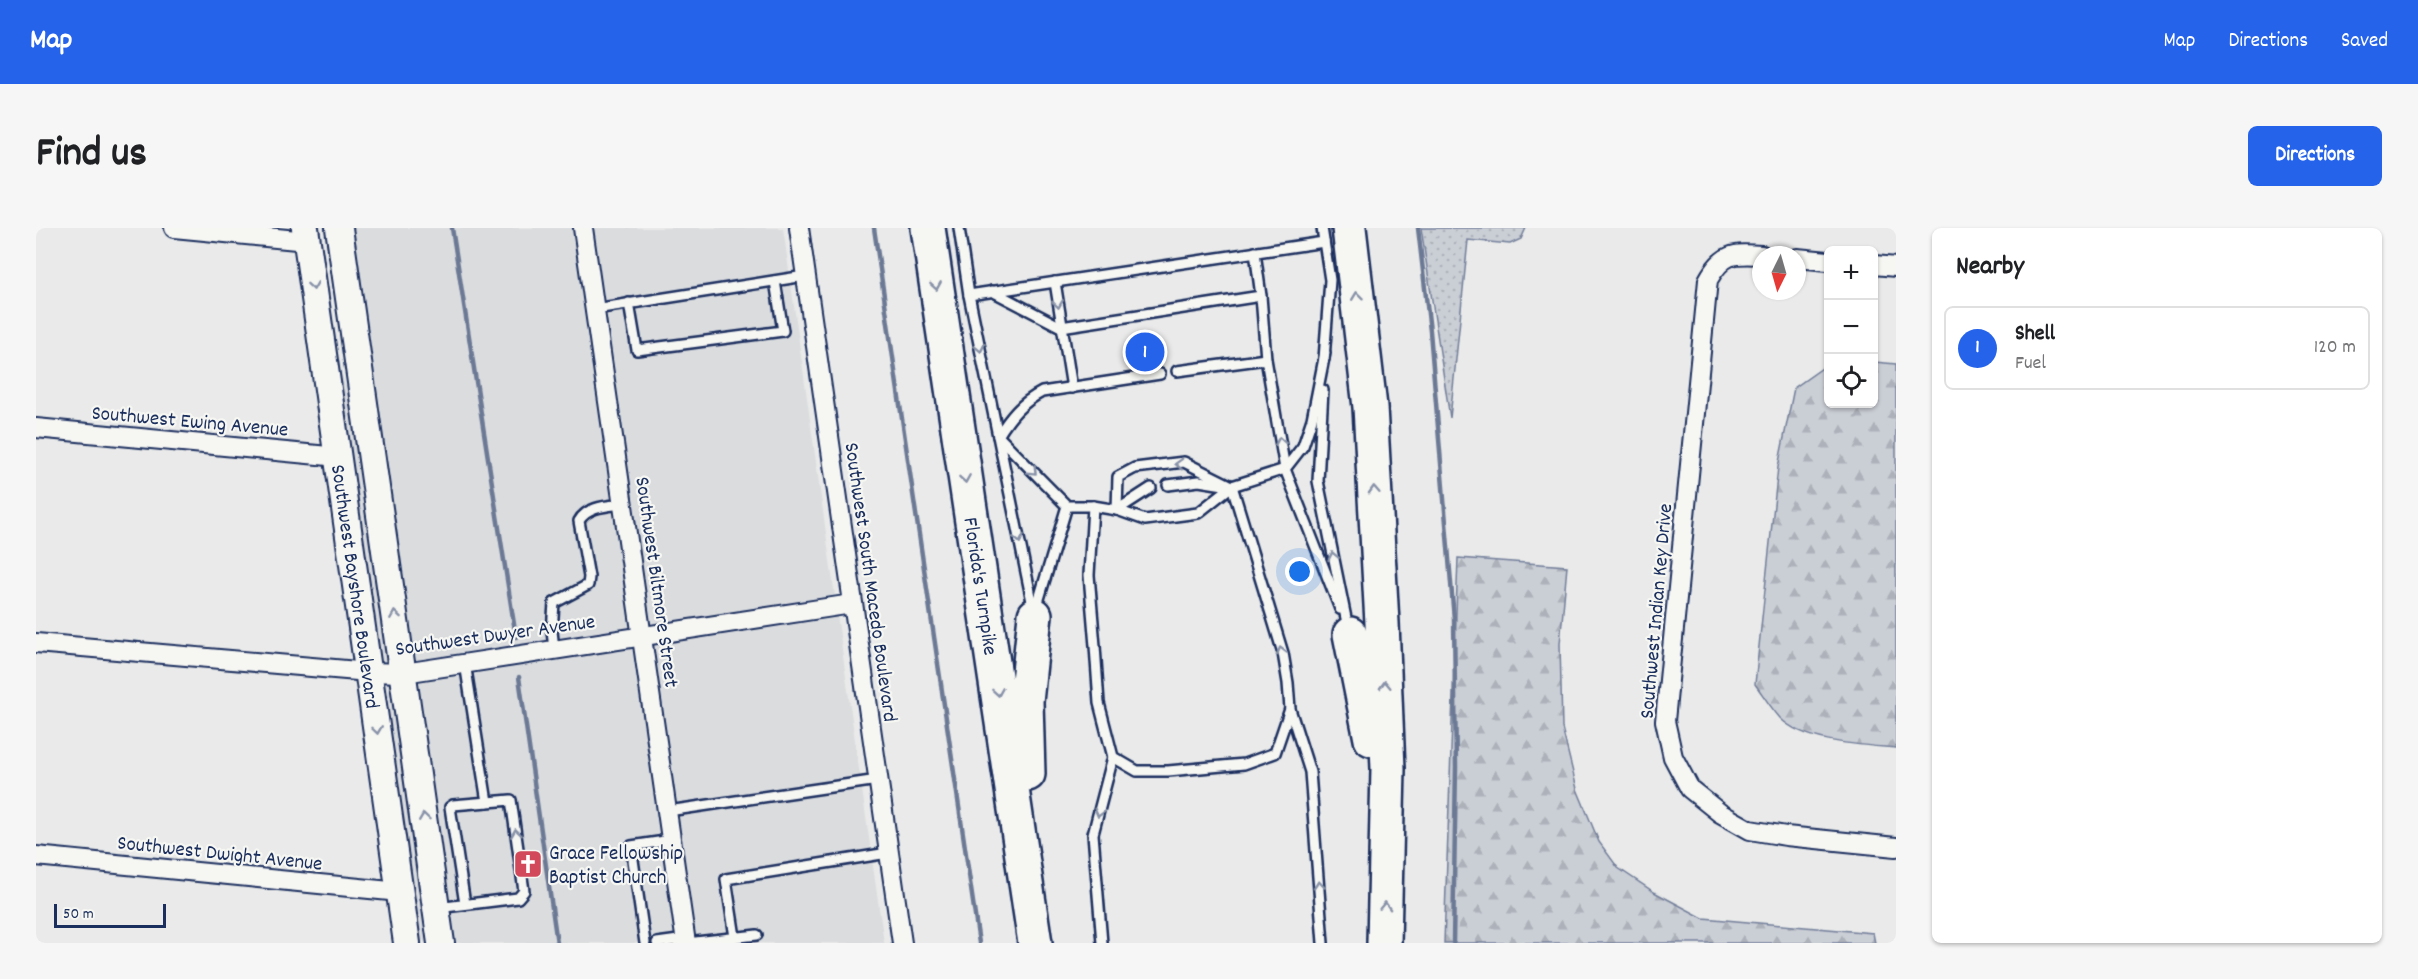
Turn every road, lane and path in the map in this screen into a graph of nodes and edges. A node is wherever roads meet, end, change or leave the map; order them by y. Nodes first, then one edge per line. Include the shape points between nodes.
1 (174, 228) edge
2 (339, 228) edge
3 (583, 228) edge
4 (799, 228) edge
5 (928, 228) edge
6 (959, 228) edge
7 (1322, 228) edge
8 (306, 235) edge
9 (1336, 235) edge
10 (1255, 252) junction
11 (1752, 254) edge
12 (1806, 259) edge
13 (1824, 261) edge
14 (1878, 265) edge
15 (1896, 267) edge
16 (805, 276) junction
17 (775, 281) junction
18 (1055, 282) junction
19 (993, 291) junction
20 (969, 295) junction
21 (1261, 296) junction
22 (629, 303) junction
23 (595, 309) junction
24 (1061, 327) junction
25 (1325, 353) junction
26 (1266, 359) junction
27 (1177, 371) dead end
28 (1160, 374) dead end
29 (1072, 388) junction
30 (364, 409) junction
31 (36, 429) edge
32 (998, 436) junction
33 (339, 457) junction
34 (1285, 469) junction
35 (1168, 485) dead end
36 (1232, 486) junction
37 (1151, 488) dead end
38 (623, 504) junction
39 (1067, 506) junction
40 (1093, 506) junction
41 (1117, 510) junction
42 (852, 604) junction
43 (1035, 615) junction
44 (1350, 634) junction
45 (643, 635) junction
46 (36, 643) edge
47 (554, 649) junction
48 (465, 663) junction
49 (369, 672) junction
50 (404, 673) junction
51 (1290, 708) junction
52 (1113, 757) junction
53 (878, 780) junction
54 (487, 801) junction
55 (668, 811) junction
56 (672, 840) junction
57 (1896, 848) edge
58 (888, 853) junction
59 (36, 856) edge
60 (1387, 869) junction
61 (400, 892) junction
62 (465, 904) junction
63 (436, 908) junction
64 (757, 935) dead end
65 (735, 938) junction
66 (409, 939) edge
67 (686, 942) edge
68 (441, 943) edge
69 (645, 943) edge
70 (657, 943) edge
71 (902, 943) edge
72 (1036, 943) edge
73 (1102, 943) edge
74 (1323, 943) edge
75 (1384, 943) edge

1 - 8 street
2 - 30 main road, Southwest Bayshore Boulevard
3 - 23 street, Southwest Biltmore Street
4 - 16 street, Southwest South Macedo Boulevard
5 -> 72 highway, Florida's Turnpike
6 - 20 lane
7 - 9 lane
8 - 30 main road via 322,246 333,272 350,373
8 -> 33 main road, Southwest Bayshore Boulevard
9 - 10 lane
9 - 25 lane
60 -> 9 highway via 1388,769 1371,419
10 - 18 lane
10 - 21 lane
11 - 57 street, Southwest Indian Key Drive via 1737,253 1716,265 1708,280 1666,709 1673,757 1690,789 1750,830
12 - 13 street
14 - 15 street
16 - 17 lane
16 - 42 street, Southwest South Macedo Boulevard
17 - 22 lane
17 - 22 lane via 783,331 637,351
18 - 19 lane
18 -> 24 lane
19 - 20 lane
19 - 24 lane
20 -> 32 lane
21 - 24 lane
21 - 26 lane
22 - 23 lane
23 - 38 street, Southwest Biltmore Street
24 - 29 lane
25 - 34 lane via 1312,419 1302,446
44 -> 25 lane via 1318,481
26 - 27 lane
34 -> 26 lane
28 - 29 lane
29 - 32 lane via 1042,392 1026,401
50 -> 30 main road, Southwest Bayshore Boulevard
31 - 33 street, Southwest Ewing Avenue
32 -> 39 lane
32 -> 43 lane
33 - 49 main road, Southwest Bayshore Boulevard
34 - 36 lane
34 - 44 lane
35 - 36 lane via 1199,481
36 - 41 lane via 1198,513 1145,520
36 -> 41 lane via 1184,462 1135,468 1118,477
51 -> 36 lane via 1282,653
37 - 41 lane
38 - 45 street, Southwest Biltmore Street
38 - 47 lane via 594,509 580,517 588,585 554,603
39 - 40 lane
39 - 43 lane
40 - 41 lane
40 - 52 lane via 1089,575 1099,703
42 - 45 street, Southwest Dwyer Avenue
42 - 53 street, Southwest South Macedo Boulevard
43 - 72 highway via 1026,701 1028,789 1040,888
44 - 60 highway via 1374,756
45 - 47 street, Southwest Dwyer Avenue
45 - 55 street, Southwest Biltmore Street
46 - 49 street, Southwest Dwyer Avenue
47 - 48 street, Southwest Dwyer Avenue
48 - 50 street, Southwest Dwyer Avenue
48 - 54 lane
49 - 50 street, Southwest Dwyer Avenue
49 -> 61 main road, Southwest Bayshore Boulevard
63 -> 50 main road, Southwest Bayshore Boulevard
51 - 52 lane via 1275,753 1244,764 1137,771
74 -> 51 lane via 1310,772
52 -> 73 lane via 1093,834
53 - 55 lane
53 - 58 street, Southwest South Macedo Boulevard
54 - 62 lane via 450,807
62 -> 54 lane via 518,898 524,891 511,800
55 - 56 street, Southwest Biltmore Street
56 - 67 street, Southwest Biltmore Street
56 - 69 lane via 631,846
58 - 65 lane via 726,879
58 - 71 street, Southwest South Macedo Boulevard
59 - 61 street, Southwest Dwight Avenue
75 -> 60 highway
61 - 66 main road, Southwest Bayshore Boulevard
62 - 63 lane
63 - 68 main road, Southwest Bayshore Boulevard
64 - 65 lane
65 - 67 lane
67 - 70 lane

